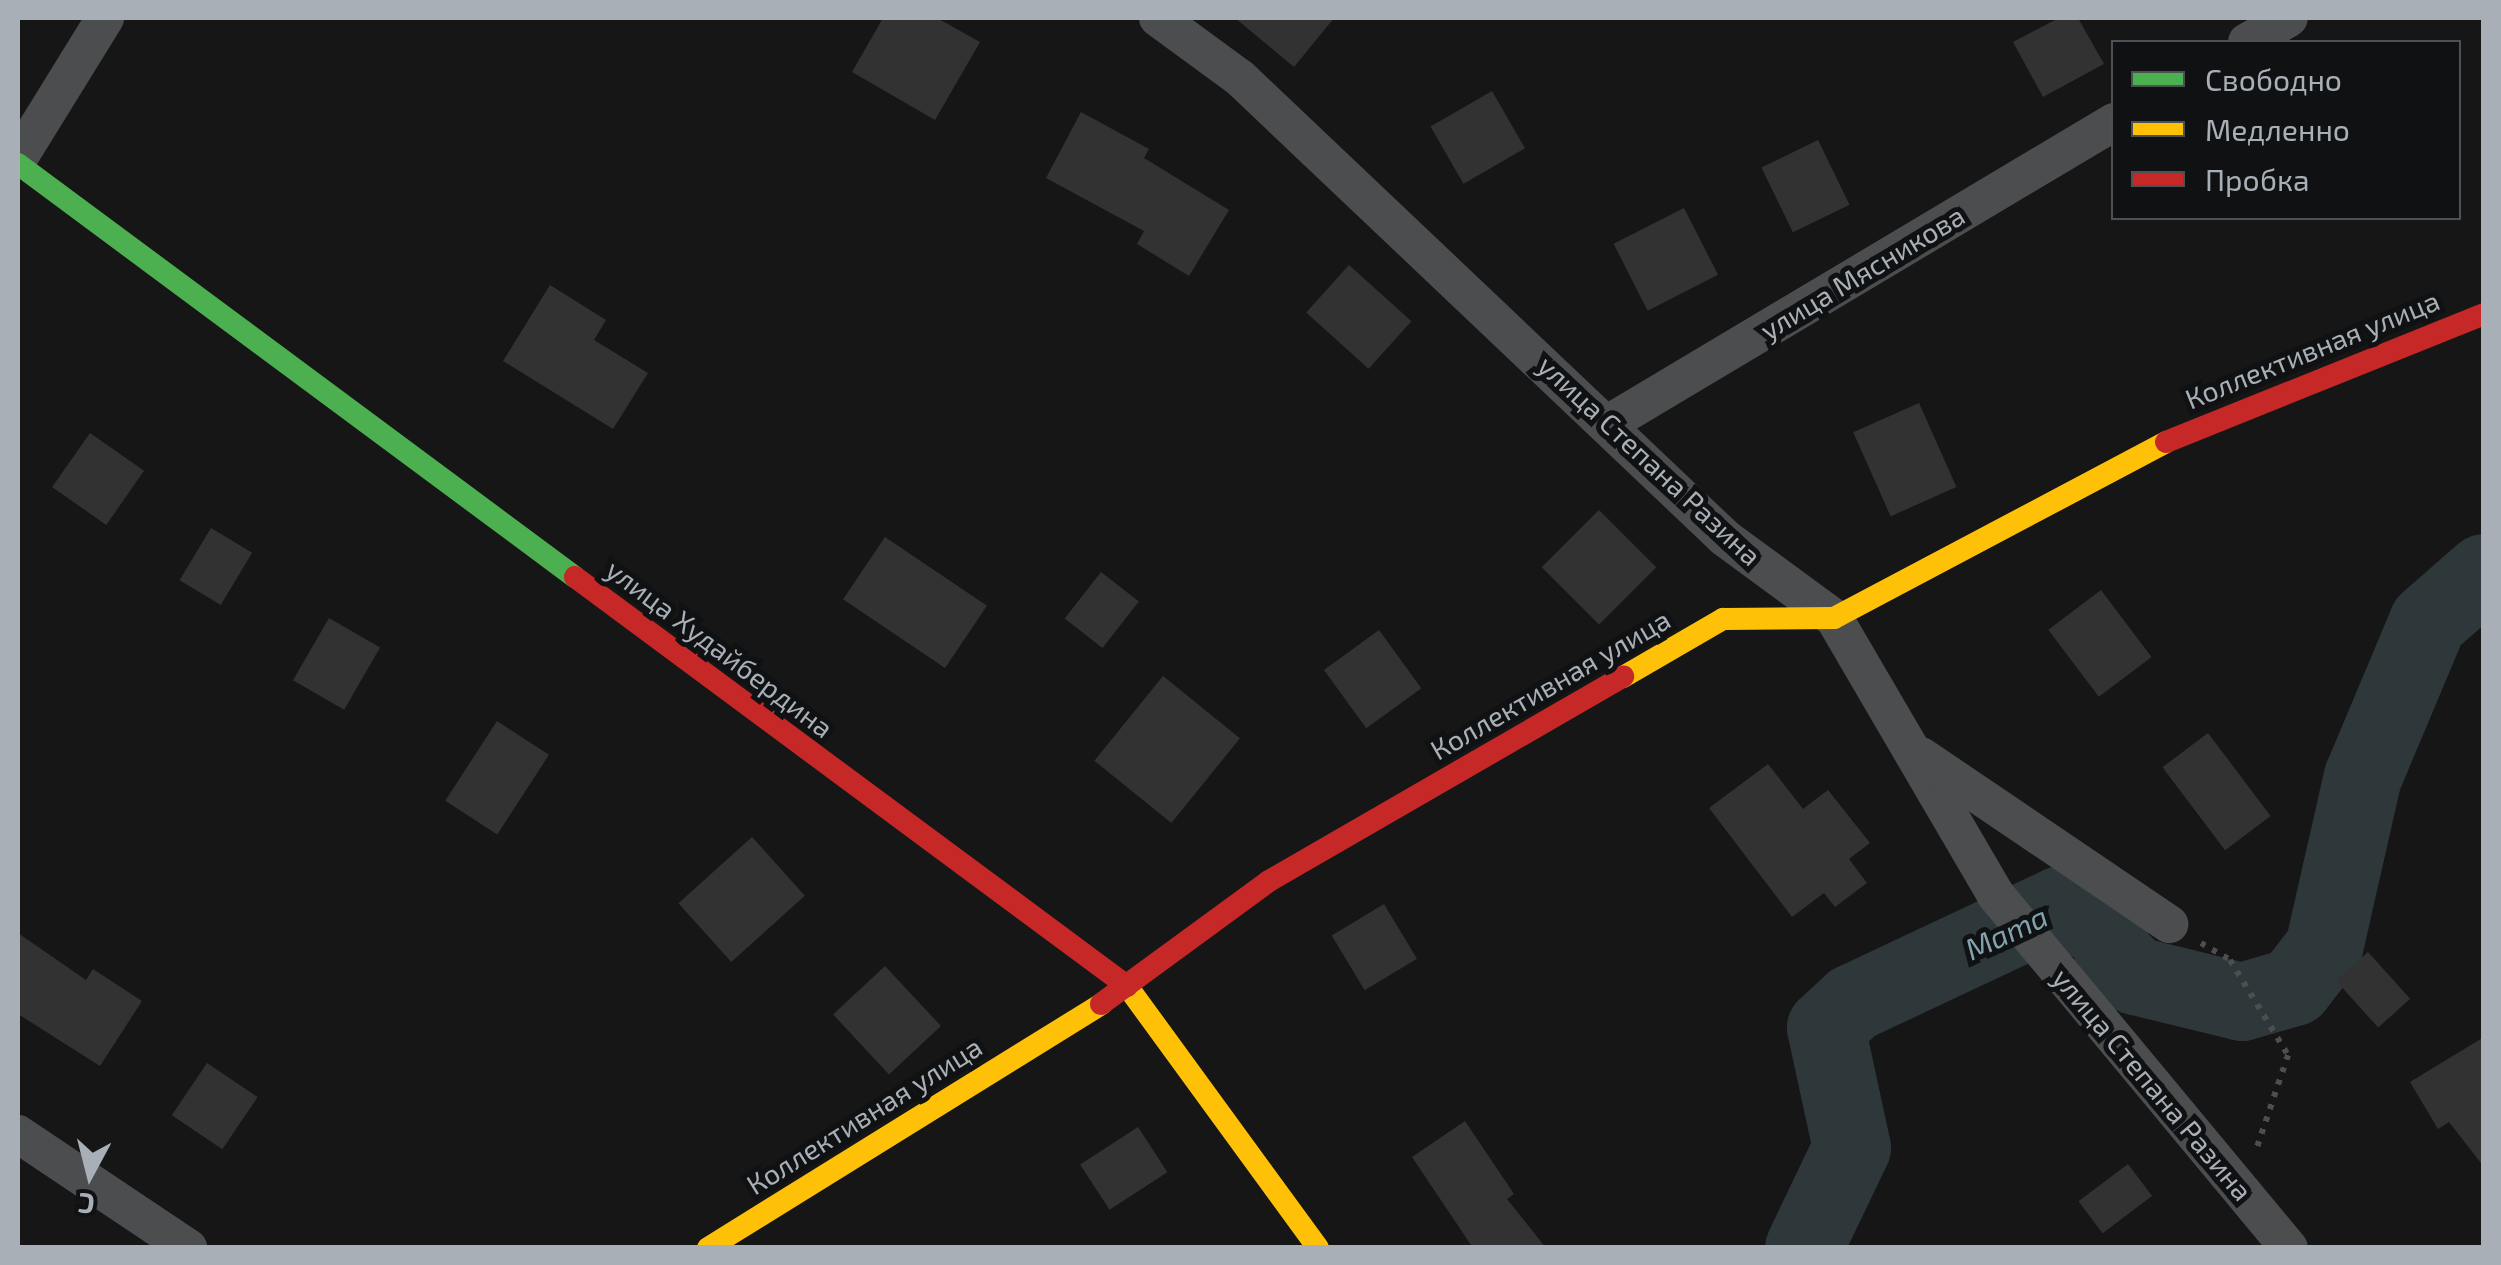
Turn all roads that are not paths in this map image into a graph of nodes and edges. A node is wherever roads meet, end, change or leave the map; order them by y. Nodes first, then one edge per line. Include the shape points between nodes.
1 (105, 18) edge
2 (1158, 18) edge
3 (2289, 18) edge
4 (2250, 40) edge
5 (2111, 124) edge
6 (18, 162) edge
7 (2484, 314) edge
8 (1611, 422) junction
9 (1834, 618) junction
10 (1910, 749) junction
11 (2169, 924) dead end
12 (1128, 987) junction
13 (18, 1134) edge
14 (188, 1248) edge
15 (708, 1248) edge
16 (1318, 1248) edge
17 (2289, 1248) edge

1 - 6 street
2 - 8 street, улица Степана Разина via 1240,78
3 - 4 street
5 - 8 street, улица Мясникова
6 - 12 street, улица Худайбердина
7 - 9 street, Коллективная улица via 2183,433
8 - 9 street, улица Степана Разина via 1725,538
9 - 10 street, улица Степана Разина
9 - 12 street, Коллективная улица via 1722,619 1268,882
10 - 11 street
10 - 17 street, улица Степана Разина via 1995,894
12 - 15 street, Коллективная улица
12 - 16 street, улица Худайбердина
13 - 14 street

